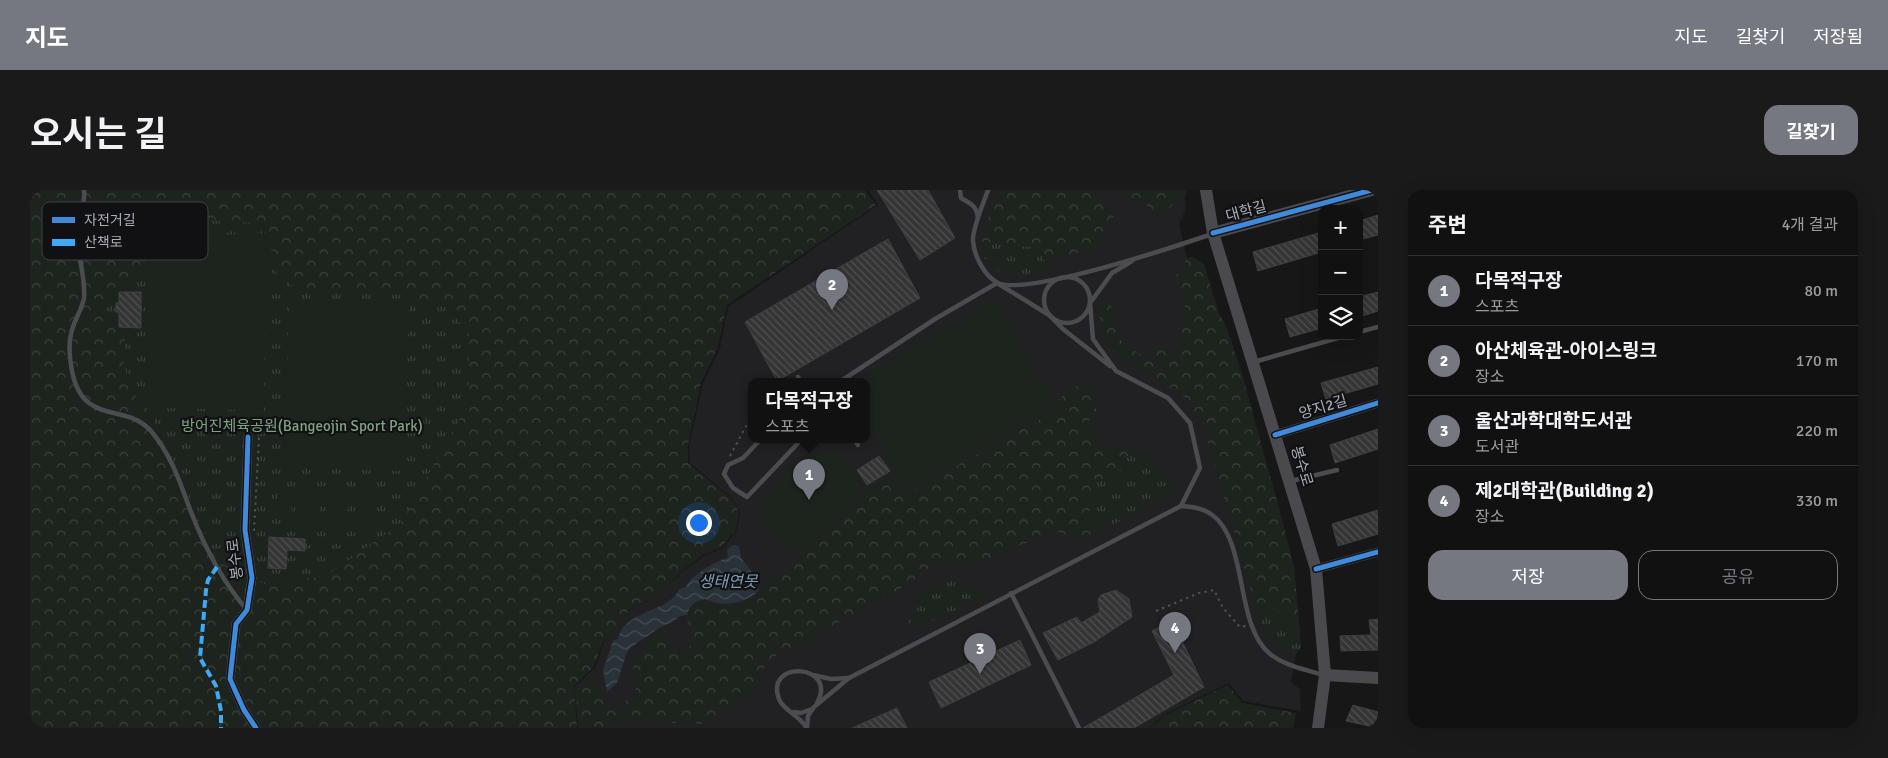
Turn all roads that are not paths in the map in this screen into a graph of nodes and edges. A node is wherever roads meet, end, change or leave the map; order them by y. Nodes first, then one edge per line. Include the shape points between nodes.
1 (960, 190) edge
2 (988, 190) edge
3 (1206, 190) edge
4 (1372, 190) edge
5 (978, 222) junction
6 (1213, 233) junction
7 (80, 260) edge
8 (1132, 261) junction
9 (1062, 278) junction
10 (997, 282) junction
11 (1090, 303) junction
12 (1049, 315) junction
13 (1378, 327) edge
14 (1363, 331) edge
15 (1331, 340) edge
16 (1253, 362) junction
17 (1116, 371) junction
18 (846, 378) edge
19 (1378, 404) edge
20 (1275, 435) junction
21 (248, 436) dead end
22 (757, 443) edge
23 (798, 443) edge
24 (1336, 470) dead end
25 (1289, 482) junction
26 (1181, 506) junction
27 (1378, 552) edge
28 (1316, 569) junction
29 (1011, 593) junction
30 (247, 610) junction
31 (813, 675) junction
32 (1325, 675) junction
33 (849, 678) junction
34 (1378, 678) edge
35 (814, 707) junction
36 (794, 712) junction
37 (256, 728) edge
38 (1079, 728) edge
39 (1318, 728) edge

1 - 5 lane via 960,198 977,210
2 - 5 lane
3 - 6 main road, 봉수로
4 - 6 main road, 대학길
5 - 10 lane via 972,240 976,254 982,267
6 - 8 lane
6 - 16 main road, 봉수로
7 - 30 lane via 84,299 70,335 72,372 78,390 96,408 133,420 149,429 159,441 179,476 206,545 227,586
8 - 9 lane via 1108,264
8 - 11 lane via 1112,273
9 - 10 lane via 1015,286
9 - 11 lane via 1077,279 1083,284 1088,290
9 - 12 lane via 1054,281 1045,293
10 - 12 lane
10 - 18 lane
11 - 12 lane via 1088,311 1077,321 1062,323
11 - 17 lane via 1092,339
12 - 17 lane
13 - 14 lane
15 - 16 lane
16 - 20 main road, 봉수로
17 - 26 lane via 1168,398 1190,423 1200,468
19 - 20 street, 양지2길
20 - 25 main road, 봉수로
21 - 30 street, 봉수로 via 245,530 252,578
22 - 23 lane via 743,458 728,465 724,474 733,488 747,497
24 - 25 lane
25 - 28 main road, 봉수로
26 - 29 lane
26 - 32 lane via 1210,514 1224,527 1257,639 1269,653 1286,664
27 - 28 street
28 - 32 main road, 봉수로
29 - 33 lane
29 - 38 lane
30 - 37 street, 봉수로 via 236,624 230,679
31 - 33 lane
31 - 35 lane via 821,694
31 - 36 lane via 794,671 779,683 782,704
32 - 34 main road
32 - 39 main road, 봉수로
33 - 35 lane
35 - 36 lane via 801,713
35 - 36 lane via 808,716 807,728

